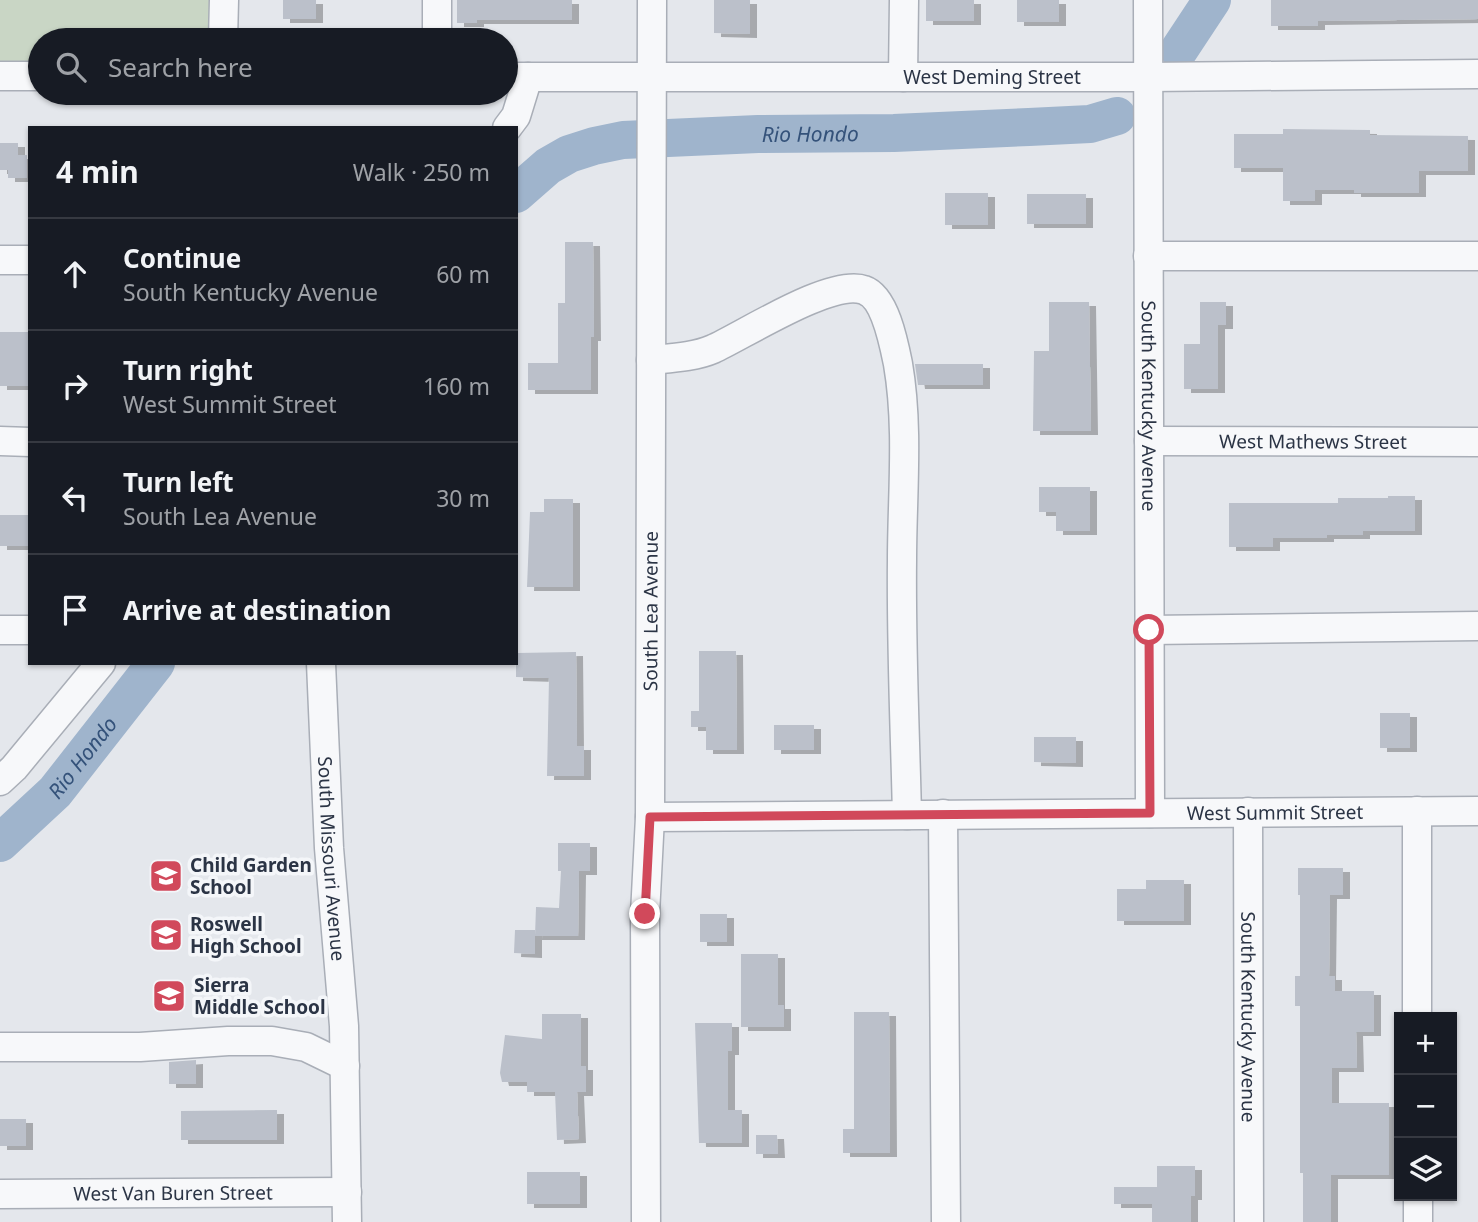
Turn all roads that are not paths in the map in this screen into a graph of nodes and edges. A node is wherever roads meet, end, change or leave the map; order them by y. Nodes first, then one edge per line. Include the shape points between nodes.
1 (437, 0) edge
2 (652, 0) edge
3 (904, 0) edge
4 (1148, 0) edge
5 (437, 28) edge
6 (1478, 74) edge
7 (0, 76) edge
8 (28, 76) edge
9 (518, 77) edge
10 (652, 77) junction
11 (904, 77) junction
12 (1149, 77) junction
13 (518, 80) edge
14 (508, 126) edge
15 (1149, 256) junction
16 (1478, 256) edge
17 (0, 260) edge
18 (28, 260) edge
19 (651, 360) junction
20 (0, 441) edge
21 (1149, 441) junction
22 (28, 442) edge
23 (1478, 442) edge
24 (1478, 626) edge
25 (0, 630) edge
26 (28, 630) edge
27 (1149, 630) junction
28 (99, 665) edge
29 (321, 665) edge
30 (0, 781) edge
31 (1417, 811) junction
32 (1478, 811) edge
33 (1248, 812) junction
34 (1150, 813) junction
35 (907, 814) junction
36 (943, 814) junction
37 (650, 817) junction
38 (1417, 1012) edge
39 (0, 1046) edge
40 (345, 1066) junction
41 (347, 1192) junction
42 (0, 1194) edge
43 (1418, 1201) edge
44 (347, 1222) edge
45 (646, 1222) edge
46 (946, 1222) edge
47 (1249, 1222) edge
48 (1418, 1222) edge

1 - 5 street
2 - 10 street, South Lea Avenue
3 - 11 street
4 - 12 street, South Kentucky Avenue
6 - 12 street, West Deming Street
7 - 8 street
9 - 10 street, West Deming Street
10 - 11 street, West Deming Street
10 - 19 street, South Lea Avenue
11 - 12 street, West Deming Street
12 - 15 street, South Kentucky Avenue
13 - 14 street via 523,97
15 - 16 street
15 - 21 street, South Kentucky Avenue
17 - 18 street
19 - 35 street via 711,350 795,306 851,288 864,290 880,305 891,335 901,392
19 - 37 street, South Lea Avenue
20 - 22 street
21 - 23 street, West Mathews Street
21 - 27 street, South Kentucky Avenue
24 - 27 street
25 - 26 street
27 - 34 street, South Kentucky Avenue
28 - 30 street
29 - 40 street, South Missouri Avenue
31 - 32 street, West Summit Street
31 - 33 street, West Summit Street
31 - 38 street
33 - 34 street, West Summit Street
33 - 47 street, South Kentucky Avenue
34 - 36 street, West Summit Street
35 - 36 street, West Summit Street
35 - 37 street, West Summit Street
36 - 46 street
37 - 45 street, South Lea Avenue via 645,914
39 - 40 street via 140,1047 272,1041 306,1047
40 - 41 street, South Missouri Avenue
41 - 42 street, West Van Buren Street
41 - 44 street, South Missouri Avenue
43 - 48 street

